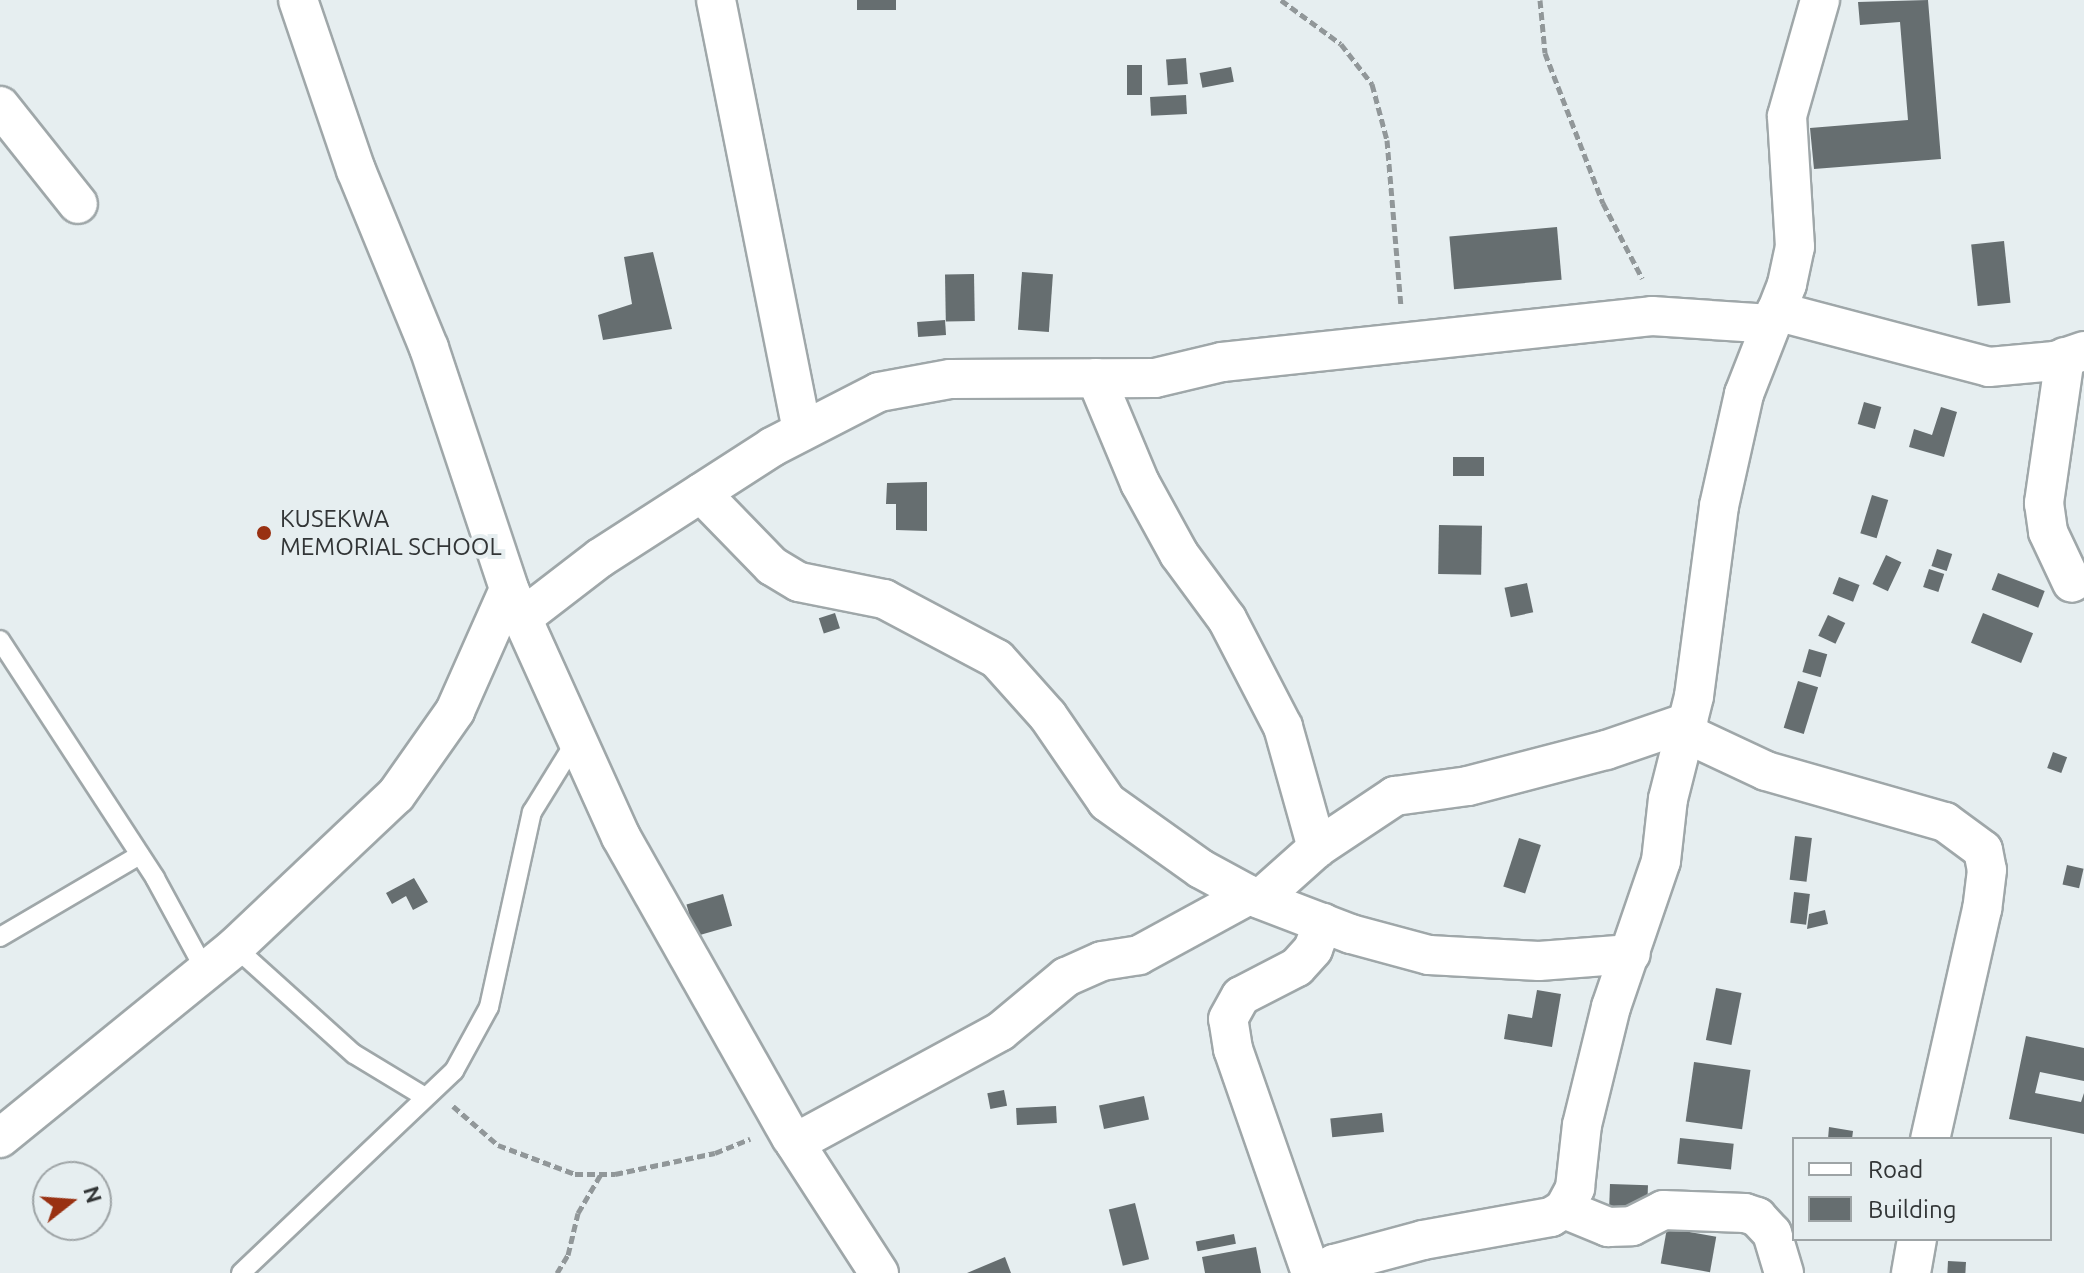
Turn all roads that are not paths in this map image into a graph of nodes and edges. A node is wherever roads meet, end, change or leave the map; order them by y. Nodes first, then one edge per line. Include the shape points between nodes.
1 (298, 0) edge
2 (716, 0) edge
3 (1820, 0) edge
4 (0, 106) edge
5 (78, 204) dead end
6 (1774, 317) junction
7 (2075, 354) edge
8 (1096, 378) junction
9 (802, 431) junction
10 (701, 493) junction
11 (2072, 583) dead end
12 (515, 603) junction
13 (0, 640) edge
14 (1687, 728) junction
15 (577, 739) junction
16 (1317, 848) junction
17 (140, 855) junction
18 (1255, 897) junction
19 (1323, 923) junction
20 (0, 937) edge
21 (235, 947) junction
22 (1631, 954) junction
23 (206, 972) junction
24 (430, 1093) junction
25 (790, 1134) junction
26 (1930, 1137) edge
27 (0, 1138) edge
28 (1564, 1209) junction
29 (1917, 1241) edge
30 (241, 1273) edge
31 (879, 1273) edge
32 (1311, 1273) edge
33 (1321, 1273) edge
34 (1784, 1273) edge
35 (1911, 1273) edge

1 - 12 street via 356,170 429,348
2 - 9 street
3 - 6 street via 1787,116 1795,247
4 - 5 street
6 - 7 street via 1989,367
6 - 8 street via 1666,317 1403,340 1222,362 1155,378
6 - 14 street via 1744,394 1719,506
7 - 11 street via 2044,503 2048,532
8 - 9 street via 950,379 879,392
8 - 16 street via 1140,483 1179,554 1227,619 1283,727
9 - 10 street
10 - 12 street via 600,558
10 - 18 street via 723,520 786,574 884,599 997,659 1048,716 1107,802 1201,869
12 - 15 street
12 - 21 street via 455,711 396,795
13 - 17 lane
14 - 16 street via 1468,786 1395,796
14 - 22 street via 1668,799 1661,861
14 - 26 street via 1779,776 1945,822 1983,850 1987,870 1982,909
15 - 24 lane via 532,812 489,1007 454,1071
15 - 25 street via 621,837
16 - 18 street
17 - 20 lane
17 - 23 lane
18 - 19 street
18 - 25 street via 1139,955 1102,961 1066,977 1001,1031
19 - 22 street via 1429,955 1539,961
19 - 32 street via 1313,949 1297,967 1241,996 1228,1019 1233,1049
21 - 23 street
21 - 24 lane via 354,1054
22 - 28 street via 1611,1007 1582,1125 1575,1188
23 - 27 street
24 - 30 lane
25 - 31 street
28 - 33 street via 1499,1229 1407,1244 1334,1264
28 - 34 street via 1608,1227 1632,1226 1674,1208 1745,1213 1772,1233
29 - 35 street

